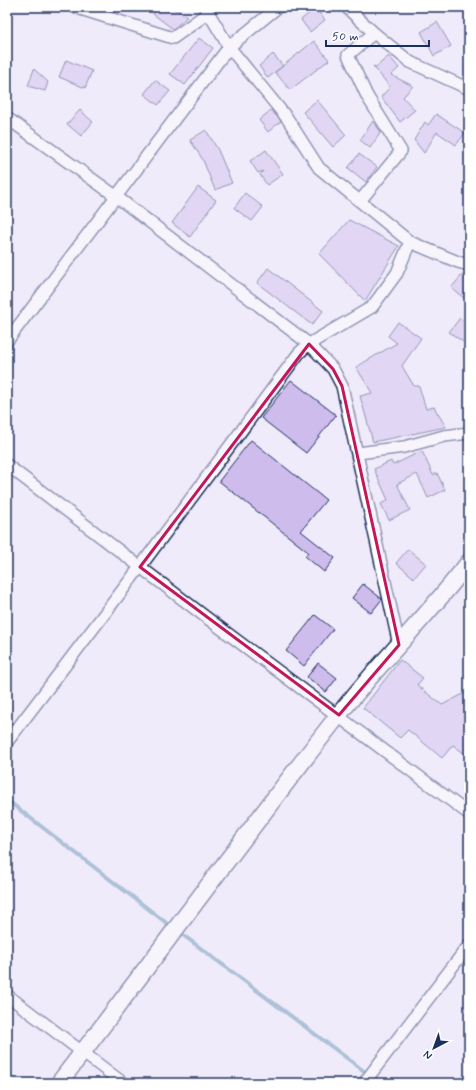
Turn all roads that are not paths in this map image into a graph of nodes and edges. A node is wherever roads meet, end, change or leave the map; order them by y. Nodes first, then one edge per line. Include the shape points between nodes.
1 (74, 7) edge
2 (278, 7) edge
3 (346, 7) edge
4 (206, 10) edge
5 (374, 33) junction
6 (229, 46) junction
7 (469, 89) edge
8 (7, 118) edge
9 (117, 197) junction
10 (360, 201) junction
11 (410, 242) junction
12 (469, 265) edge
13 (7, 341) edge
14 (309, 344) junction
15 (469, 433) edge
16 (358, 453) junction
17 (7, 465) edge
18 (469, 562) edge
19 (140, 567) junction
20 (399, 645) junction
21 (339, 715) junction
22 (7, 742) edge
23 (469, 814) edge
24 (469, 945) edge
25 (7, 995) edge
26 (83, 1052) junction
27 (365, 1082) edge
28 (59, 1083) edge
29 (123, 1083) edge

1 - 4 street via 173,38
2 - 6 street
3 - 5 street
4 - 6 street
5 - 7 street via 410,62
5 - 10 street via 348,55 367,96 401,151
6 - 9 street
6 - 10 street via 287,118 319,168
8 - 9 street
9 - 13 street
9 - 14 street
10 - 11 street
11 - 12 street
11 - 14 street via 398,273 372,307
14 - 16 street via 333,369 342,386
14 - 19 street via 299,353
15 - 16 street via 444,436 404,447
16 - 20 street
17 - 19 street
18 - 20 street
19 - 21 street
19 - 22 street
20 - 21 street
21 - 23 street
21 - 26 street
24 - 27 street
25 - 26 street
26 - 28 street
26 - 29 street

